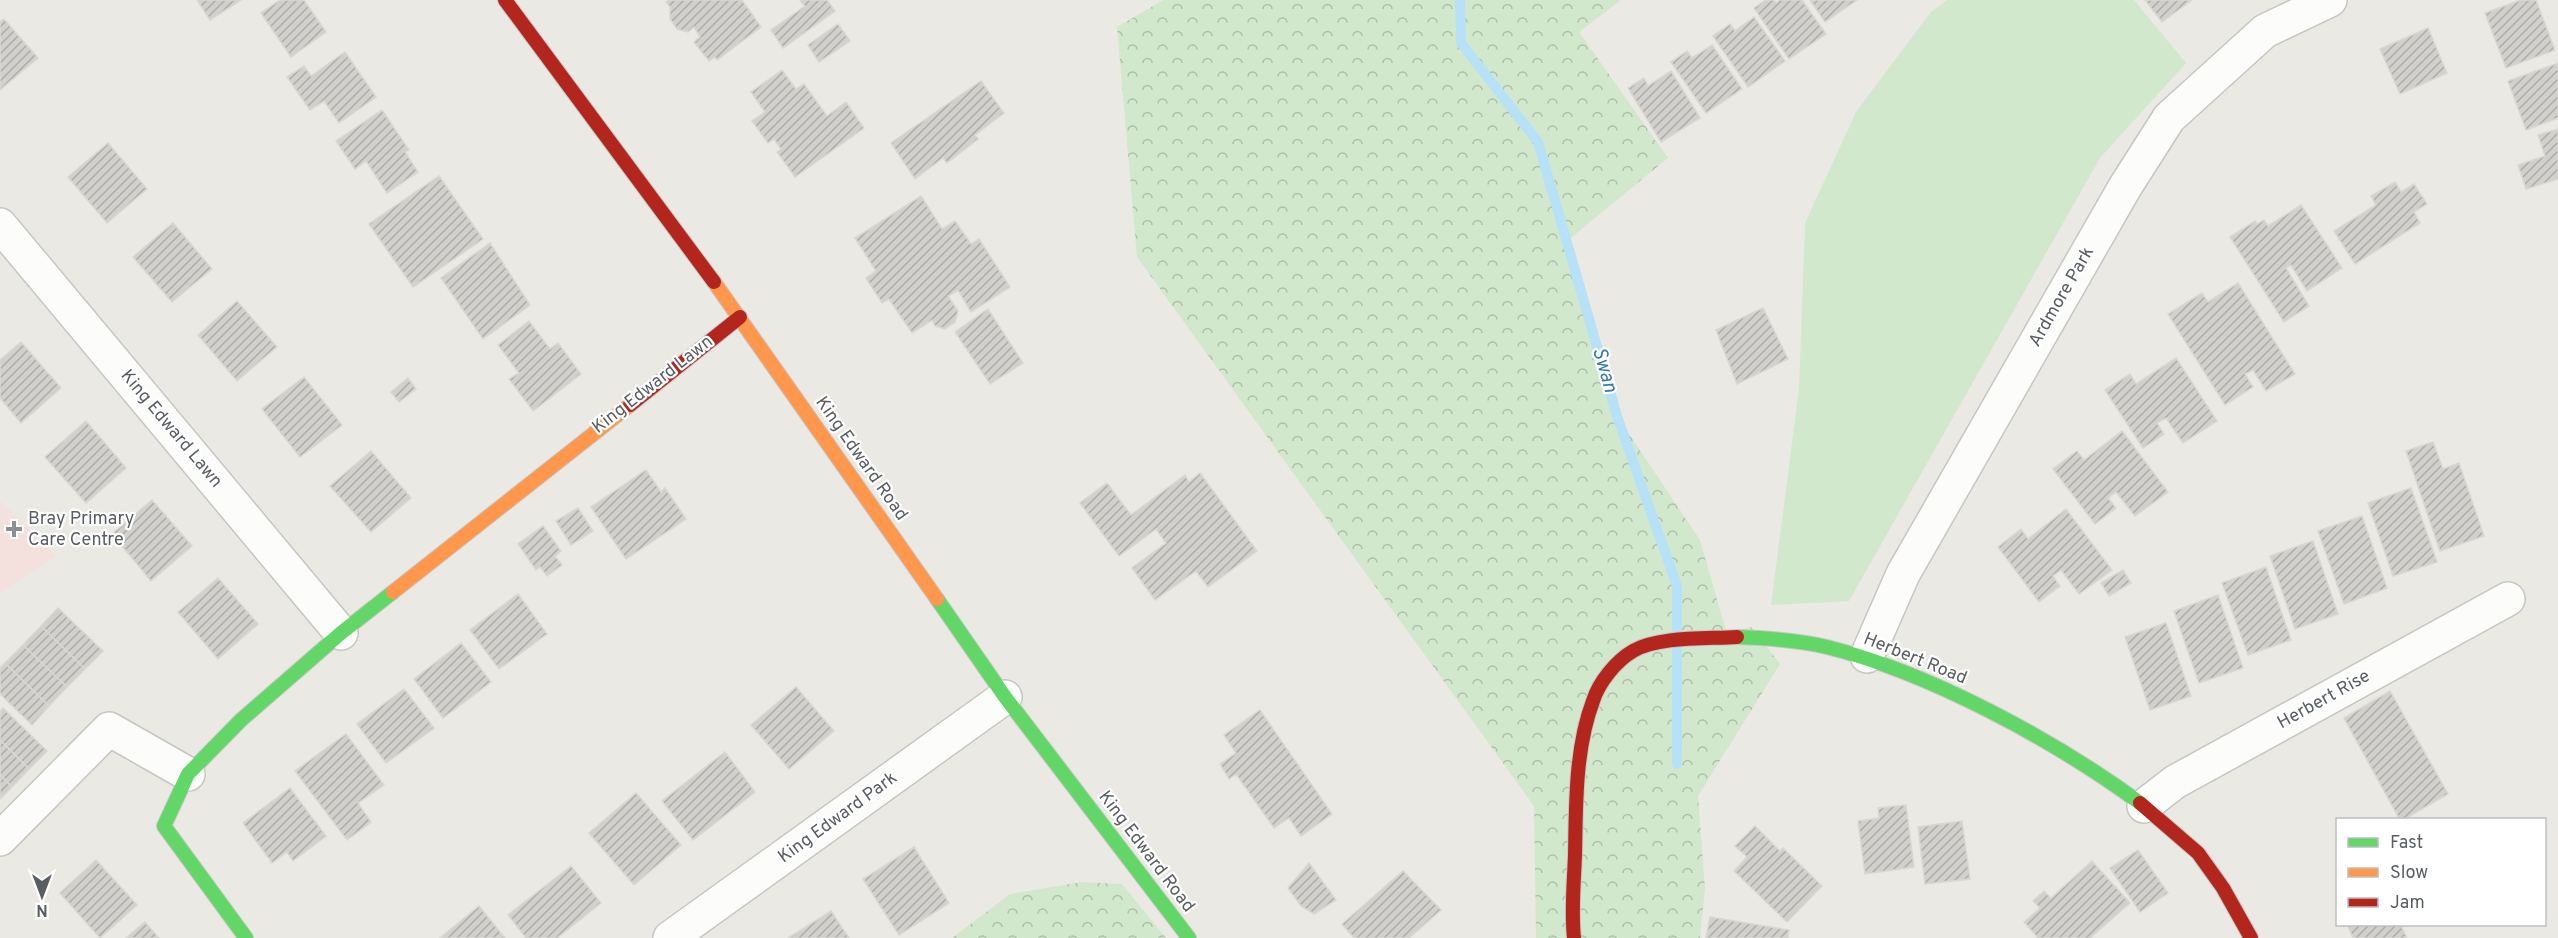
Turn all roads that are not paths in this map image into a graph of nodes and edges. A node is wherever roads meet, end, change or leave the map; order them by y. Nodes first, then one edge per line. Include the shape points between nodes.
1 (505, 0) edge
2 (2330, 0) edge
3 (0, 225) edge
4 (740, 317) junction
5 (2508, 599) dead end
6 (341, 633) junction
7 (1867, 656) junction
8 (1005, 697) junction
9 (188, 774) junction
10 (2144, 806) junction
11 (0, 838) edge
12 (246, 938) edge
13 (670, 938) edge
14 (1189, 938) edge
15 (1574, 938) edge
16 (2251, 938) edge

1 - 4 street, King Edward Road
2 - 7 street, Ardmore Park via 2265,31 2169,118 2125,187 1903,574
3 - 6 street, King Edward Lawn
4 - 6 street, King Edward Lawn
4 - 8 street, King Edward Road
5 - 10 street, Herbert Rise via 2175,782
6 - 9 street, King Edward Lawn via 241,720
7 - 10 street, Herbert Road via 1922,678 1997,716 2060,751
7 - 15 street, Herbert Road via 1769,638 1709,637 1648,645 1628,655 1606,676 1593,700 1576,810
8 - 13 street, King Edward Park
8 - 14 street, King Edward Road
9 - 11 street via 109,729
9 - 12 street, King Edward Lawn via 164,826
10 - 16 street, Herbert Road via 2191,846 2213,874

